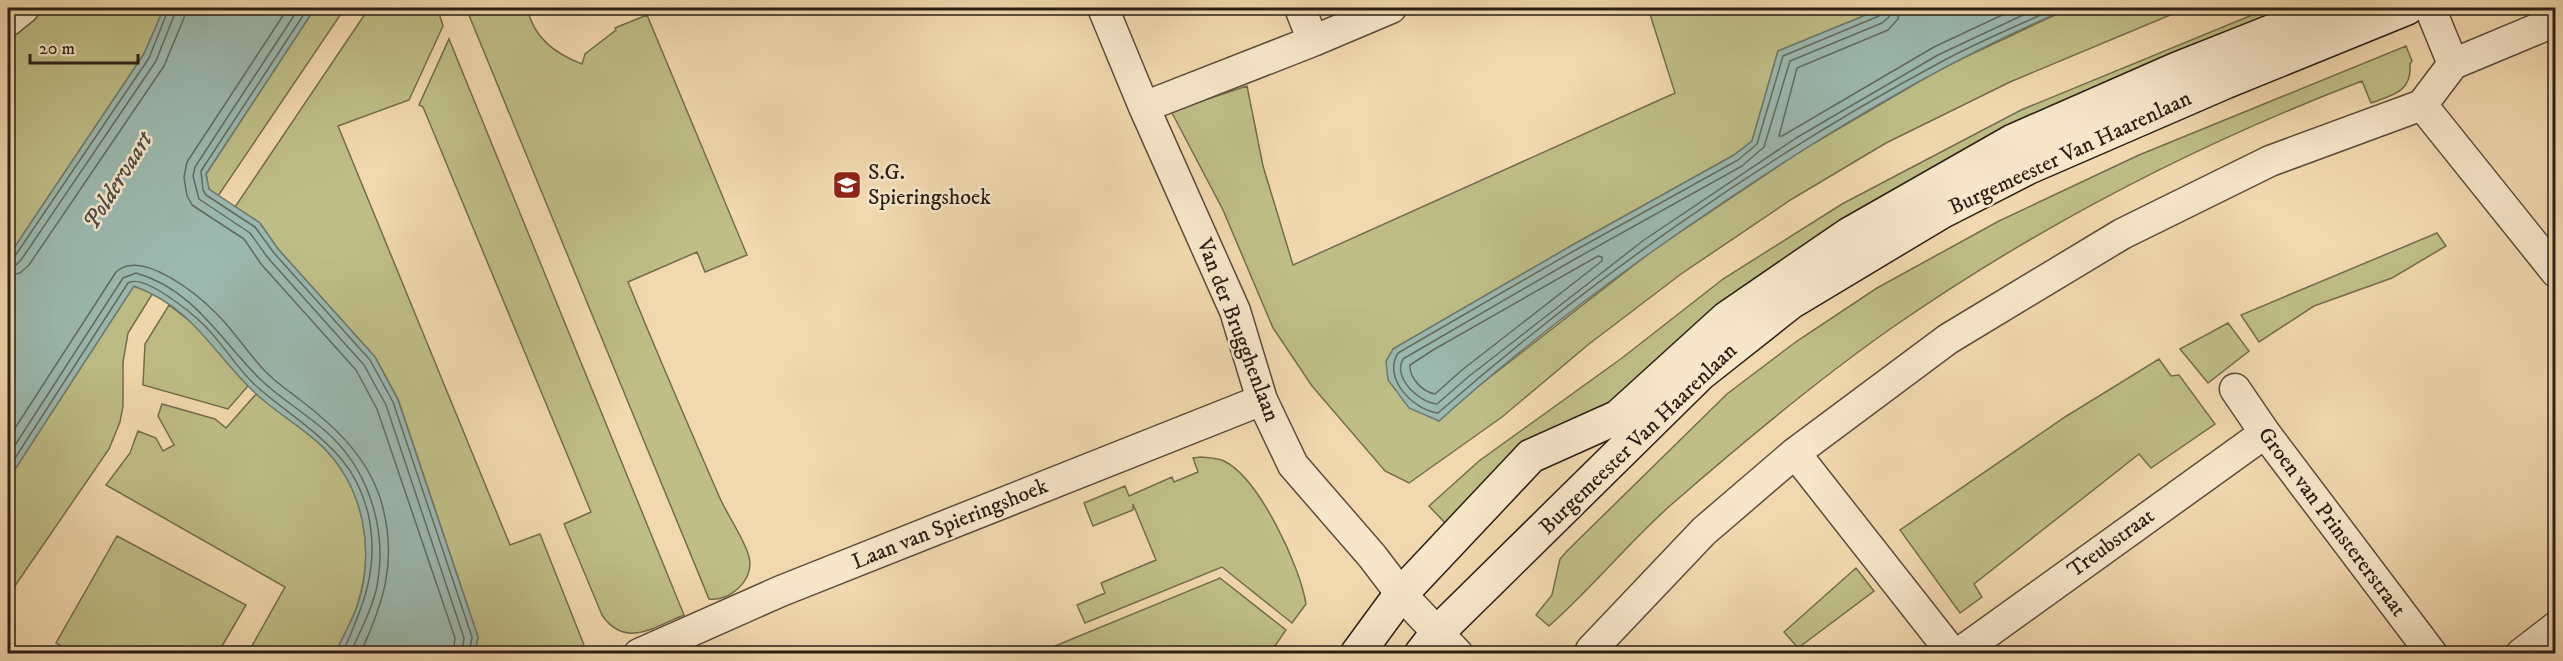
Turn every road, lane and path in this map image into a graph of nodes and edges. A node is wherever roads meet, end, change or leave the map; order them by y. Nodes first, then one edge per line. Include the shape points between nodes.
1 (24, 8) edge
2 (1103, 8) edge
3 (1300, 8) edge
4 (1391, 8) edge
5 (2331, 8) edge
6 (2407, 8) edge
7 (2430, 8) edge
8 (8, 21) edge
9 (2556, 21) edge
10 (1313, 41) junction
11 (2453, 64) junction
12 (2422, 105) junction
13 (1144, 107) junction
14 (2556, 272) edge
15 (2235, 389) dead end
16 (1262, 400) junction
17 (2265, 433) junction
18 (1795, 453) junction
19 (1401, 594) junction
20 (2556, 627) edge
21 (1439, 646) edge
22 (1591, 650) dead end
23 (639, 654) edge
24 (1357, 654) edge
25 (1953, 654) edge
26 (1958, 654) edge
27 (2432, 654) edge
28 (2521, 654) edge

1 - 8 street
2 - 13 street, Van der Brugghenlaan
3 - 10 street
4 - 10 street
5 - 19 main road, Burgemeester Van Haarenlaan via 2177,69 2013,141 1848,235 1727,318 1618,417 1531,456
6 - 21 main road, Burgemeester Van Haarenlaan via 2029,167 1941,212 1791,302 1700,374
7 - 11 street
9 - 11 street
10 - 13 street
11 - 12 street
12 - 14 street
12 - 18 street via 2270,161 2122,234 1948,339
13 - 16 street, Van der Brugghenlaan via 1235,311
15 - 17 street, Groen van Prinstererstraat
16 - 19 street, Van der Brugghenlaan via 1293,465
16 - 23 street, Laan van Spieringshoek via 770,596
17 - 26 street, Treubstraat
17 - 27 street, Groen van Prinstererstraat
18 - 22 street via 1704,531
18 - 25 street
19 - 21 street, Burgemeester Van Haarenlaan
19 - 24 main road, Burgemeester Van Haarenlaan
20 - 28 street

